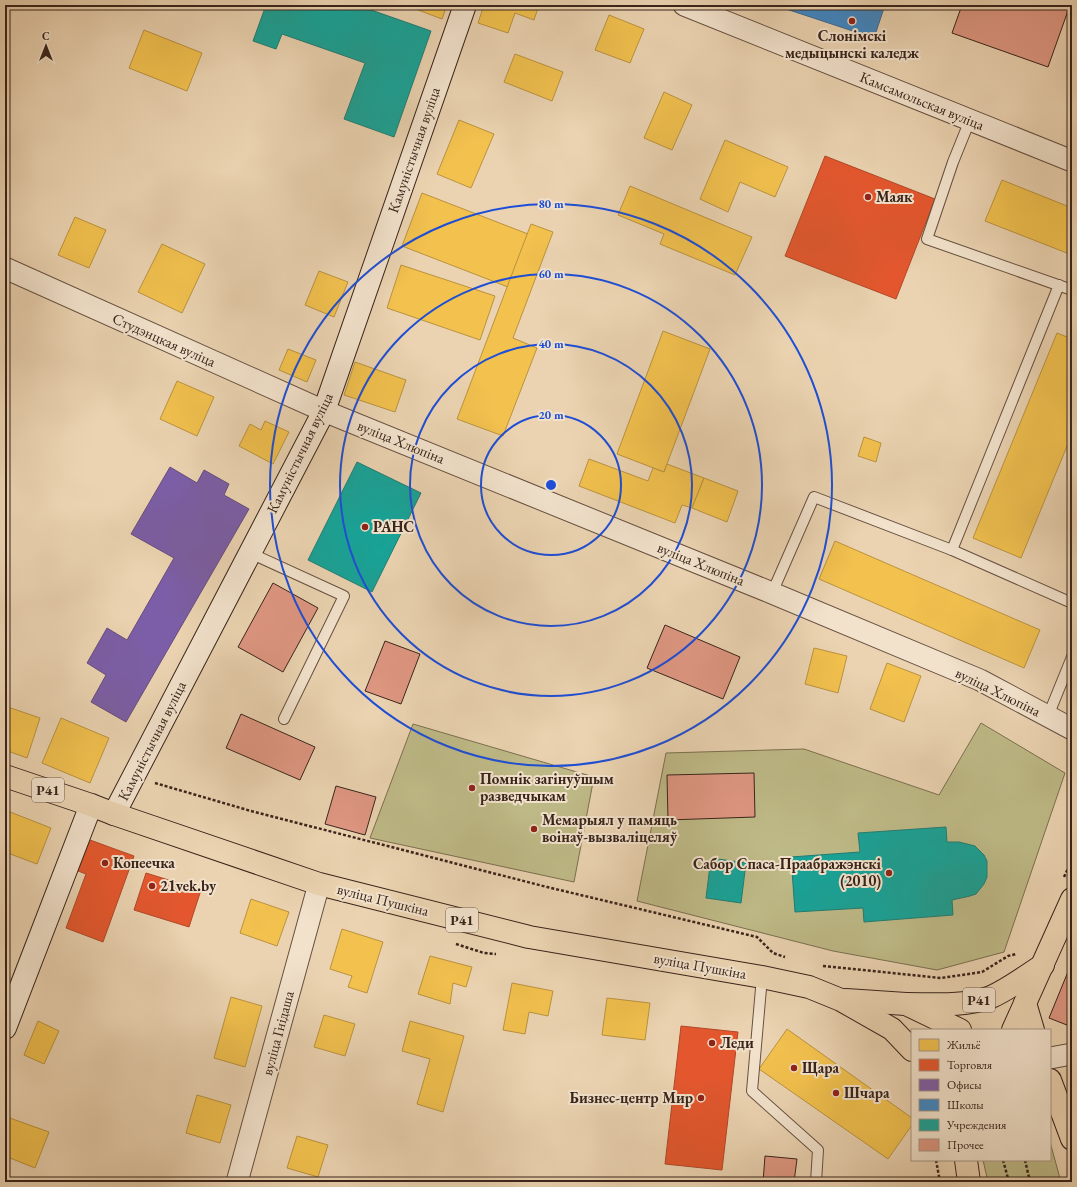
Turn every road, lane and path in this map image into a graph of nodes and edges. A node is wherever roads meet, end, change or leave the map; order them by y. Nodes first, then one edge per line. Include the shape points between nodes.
1 (465, 5) edge
2 (684, 5) edge
3 (970, 120) junction
4 (1072, 161) edge
5 (5, 268) edge
6 (1059, 285) junction
7 (1072, 290) edge
8 (324, 411) junction
9 (952, 550) junction
10 (250, 553) junction
11 (772, 593) junction
12 (1072, 603) edge
13 (1072, 657) edge
14 (1048, 716) junction
15 (284, 719) dead end
16 (1072, 729) edge
17 (5, 776) edge
18 (134, 776) junction
19 (91, 805) junction
20 (114, 814) junction
21 (319, 884) junction
22 (1072, 899) edge
23 (1008, 956) dead end
24 (787, 957) dead end
25 (1043, 965) junction
26 (823, 966) dead end
27 (762, 977) junction
28 (841, 1000) junction
29 (1025, 1003) junction
30 (906, 1004) junction
31 (5, 1028) edge
32 (892, 1029) junction
33 (958, 1029) edge
34 (1013, 1029) edge
35 (1033, 1029) edge
36 (911, 1037) edge
37 (911, 1049) edge
38 (1072, 1054) edge
39 (1051, 1058) edge
40 (1051, 1083) edge
41 (1051, 1114) edge
42 (1070, 1133) edge
43 (936, 1161) edge
44 (966, 1161) edge
45 (1004, 1161) edge
46 (1025, 1161) edge
47 (237, 1182) edge
48 (816, 1182) edge
49 (940, 1182) edge
50 (969, 1182) edge
51 (1009, 1182) edge
52 (1030, 1182) edge

1 - 8 street, Камуністычная вуліца
2 - 3 street, Камсамольская вуліца
3 - 4 street, Камсамольская вуліца
3 - 6 lane via 927,238
5 - 8 street, Студэнцкая вуліца
6 - 7 lane
6 - 9 lane
8 - 10 street, Камуністычная вуліца
8 - 11 street, вуліца Хлюпіна
9 - 11 lane via 814,497
9 - 12 lane
10 - 15 lane via 344,596
10 - 18 street, Камуністычная вуліца
11 - 14 street, вуліца Хлюпіна via 980,680
13 - 14 lane
14 - 16 street, вуліца Хлюпіна
17 - 19 main road, вуліца Пушкіна / Р41
18 - 20 street, Камуністычная вуліца
18 - 24 path via 251,811 757,937 773,953
19 - 20 main road, вуліца Пушкіна / Р41
19 - 31 street
20 - 21 main road, вуліца Пушкіна / Р41
21 - 27 main road, вуліца Пушкіна / Р41 via 528,937
21 - 47 street, вуліца Гнідаша
22 - 25 main road
23 - 26 path via 982,972 941,978
25 - 29 main road
25 - 30 main road, Р41 via 990,997 963,1004
27 - 28 main road, вуліца Пушкіна / Р41 via 810,987
27 - 48 lane via 752,1090 818,1150
28 - 30 main road, вуліца Пушкіна / Р41
28 - 32 main road, вуліца Пушкіна / Р41
29 - 34 main road
29 - 35 main road
30 - 33 main road, вуліца Пушкіна / Р41
32 - 36 main road, Р41
32 - 37 main road, вуліца Пушкіна / Р41
38 - 39 street
40 - 42 main road
41 - 42 main road
43 - 49 path
44 - 50 main road
45 - 51 path
46 - 52 path

